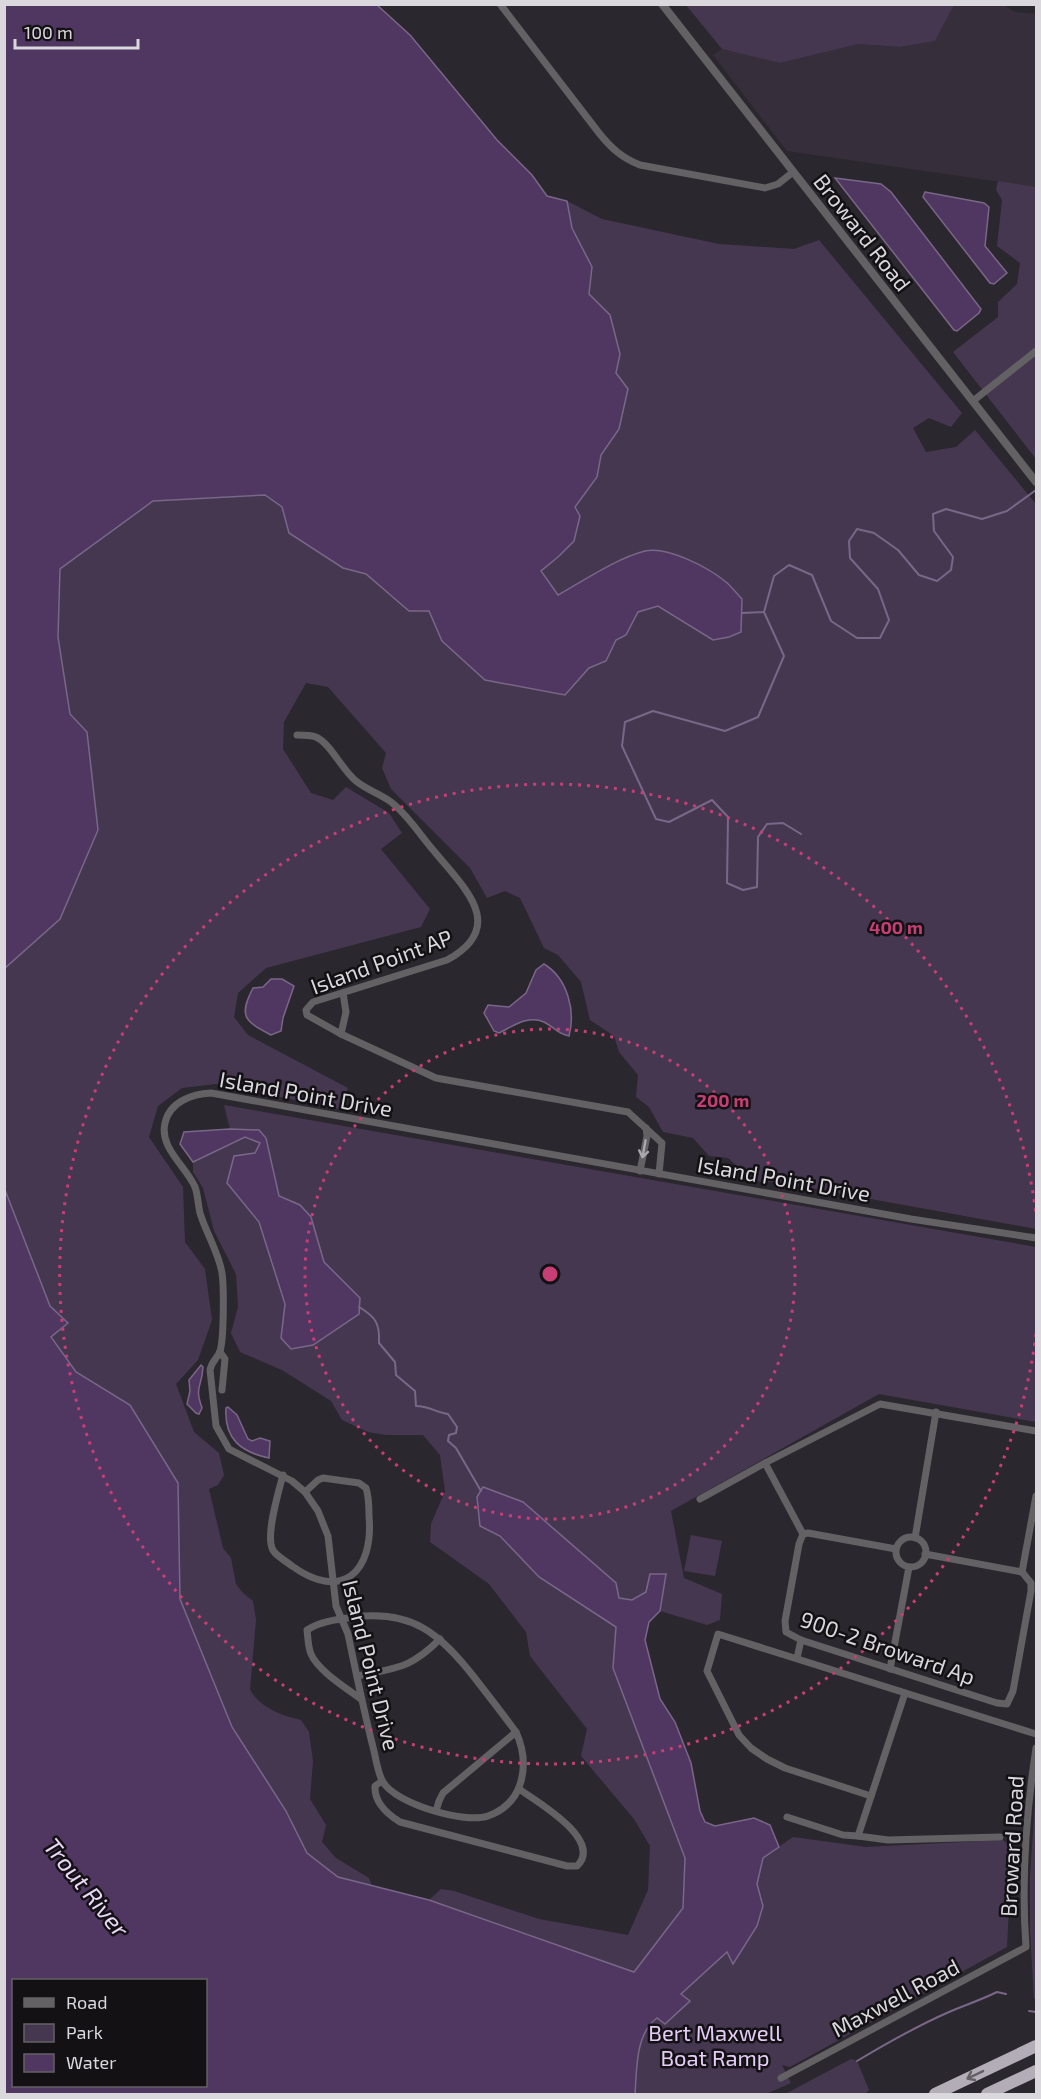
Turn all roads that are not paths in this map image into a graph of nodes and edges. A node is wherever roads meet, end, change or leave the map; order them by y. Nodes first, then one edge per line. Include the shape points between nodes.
1 (500, 4) edge
2 (662, 4) edge
3 (793, 172) junction
4 (1036, 351) edge
5 (973, 401) junction
6 (1034, 479) edge
7 (297, 735) dead end
8 (343, 993) junction
9 (341, 1034) junction
10 (646, 1128) junction
11 (640, 1171) junction
12 (659, 1174) junction
13 (1036, 1238) edge
14 (220, 1352) junction
15 (222, 1390) dead end
16 (936, 1412) junction
17 (1036, 1431) edge
18 (765, 1463) junction
19 (283, 1475) junction
20 (305, 1492) junction
21 (1036, 1496) edge
22 (700, 1499) dead end
23 (803, 1534) junction
24 (915, 1538) junction
25 (896, 1550) junction
26 (925, 1554) junction
27 (909, 1567) junction
28 (1022, 1572) junction
29 (332, 1582) junction
30 (342, 1619) junction
31 (440, 1639) junction
32 (801, 1640) junction
33 (797, 1659) junction
34 (890, 1669) junction
35 (357, 1676) junction
36 (905, 1693) junction
37 (362, 1700) junction
38 (516, 1732) junction
39 (1036, 1734) edge
40 (1036, 1748) edge
41 (382, 1781) junction
42 (519, 1789) junction
43 (871, 1796) junction
44 (436, 1811) junction
45 (787, 1817) dead end
46 (858, 1836) junction
47 (1000, 1838) dead end
48 (1026, 1947) joint
49 (1036, 2044) edge
50 (1036, 2071) edge
51 (781, 2078) dead end
52 (934, 2094) edge
53 (987, 2094) edge

1 - 3 street via 599,133 625,159 765,188
2 - 3 street, Broward Road
3 - 5 street, Broward Road
4 - 5 street
5 - 6 street, Broward Road
7 - 8 street, Island Point AP via 315,737 353,779 398,808 472,898 478,916 472,941 457,955
8 - 9 street via 346,1012
8 - 9 street, Island Point AP via 313,1002 306,1010 311,1019
9 - 10 street, Island Point AP via 436,1078 628,1112
10 -> 11 street
10 - 12 street, Island Point AP via 662,1143
11 - 12 street, Island Point Drive
11 - 14 street, Island Point Drive via 212,1093 192,1096 170,1111 164,1136 196,1190 199,1211 222,1273
12 - 13 street, Island Point Drive via 911,1220
14 - 15 street via 225,1359
14 - 19 street, Island Point Drive via 210,1370 216,1426 229,1449
16 - 17 street
16 - 18 street via 889,1404 877,1406
16 - 24 street
18 - 22 street
18 - 23 street
19 - 20 street, Island Point Drive
19 - 29 street via 275,1503 271,1547 307,1576
20 - 29 street, Island Point Drive via 325,1525
20 - 29 street via 323,1478 366,1488 370,1538 366,1558 353,1574
21 - 28 street, 900-2 Broward Ap
23 - 25 street
23 - 32 street, 900-2 Broward Ap via 785,1621 786,1632
24 - 25 street via 901,1541
24 - 26 street via 922,1543
25 - 27 street via 897,1559
26 - 27 street via 921,1563
26 - 28 street
27 - 34 street
28 - 34 street, 900-2 Broward Ap via 1030,1583 1030,1591 1013,1691 1007,1704
29 - 30 street, Island Point Drive
30 - 31 street via 394,1617 421,1625
30 - 35 street, Island Point Drive
30 - 37 street via 307,1630 310,1652 316,1662
31 - 35 street via 404,1666
31 - 38 street
32 - 33 street
32 - 34 street, 900-2 Broward Ap
33 - 36 street
33 - 43 street via 718,1634 707,1671 739,1735 752,1748 785,1768
35 - 37 street, Island Point Drive
36 - 39 street
36 - 43 street
37 - 41 street, Island Point Drive
38 - 42 street via 525,1762
38 - 44 street via 443,1793
40 - 48 street, Broward Road via 1025,1842
41 - 42 street, Island Point Drive via 375,1786 376,1798 400,1822 577,1866 583,1858 582,1845 574,1831
41 - 44 street via 404,1800
42 - 44 street via 501,1810 488,1816 466,1818
43 - 46 street
45 - 46 street
46 - 47 street
48 - 51 street, Maxwell Road
49 -> 52 highway
50 - 53 highway

